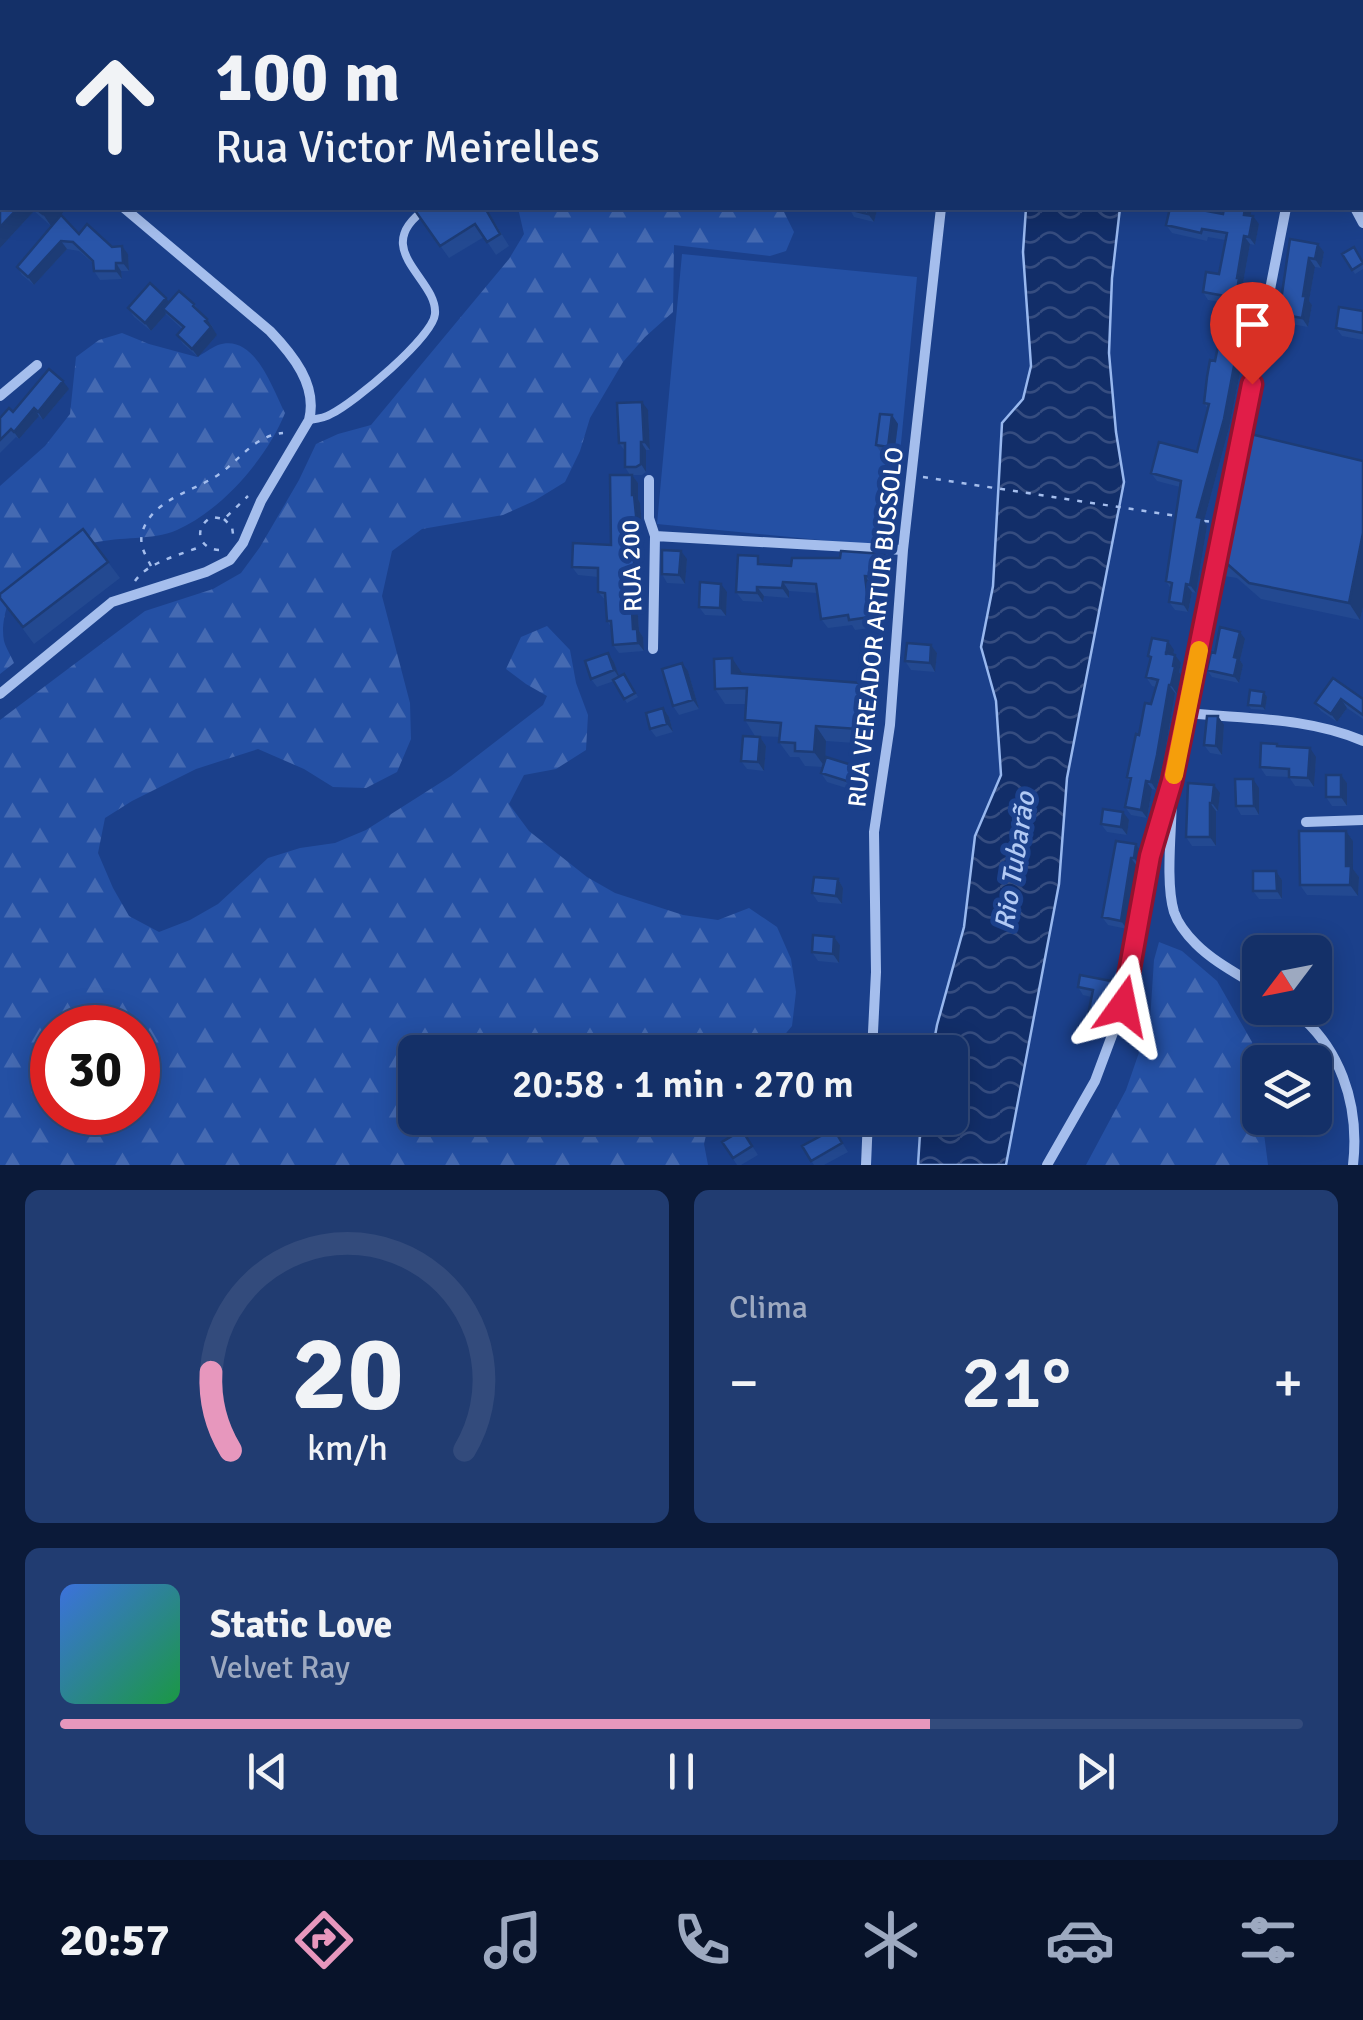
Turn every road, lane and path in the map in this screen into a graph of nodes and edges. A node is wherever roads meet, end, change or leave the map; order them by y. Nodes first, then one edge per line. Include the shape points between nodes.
1 (126, 210) edge
2 (425, 210) edge
3 (940, 210) edge
4 (1286, 210) edge
5 (37, 365) dead end
6 (0, 396) edge
7 (309, 420) junction
8 (284, 433) dead end
9 (1238, 450) edge
10 (911, 475) junction
11 (649, 480) dead end
12 (1185, 518) edge
13 (1204, 521) edge
14 (1224, 524) joint
15 (655, 536) junction
16 (232, 539) dead end
17 (204, 545) junction
18 (225, 548) dead end
19 (903, 550) junction
20 (151, 566) junction
21 (126, 596) junction
22 (653, 650) dead end
23 (0, 694) edge
24 (1186, 713) junction
25 (1363, 741) edge
26 (1172, 781) junction
27 (1363, 820) edge
28 (1306, 822) dead end
29 (1242, 977) edge
30 (1310, 1025) edge
31 (873, 1035) edge
32 (867, 1135) edge
33 (866, 1165) edge
34 (1047, 1165) edge
35 (1353, 1165) edge

1 - 7 street via 288,350 307,386
2 - 7 lane via 404,236 405,259 435,305 435,320 360,395 329,416
3 - 10 street, RUA VEREADOR ARTUR BUSSOLO
4 - 9 street
5 - 6 street
7 - 21 street via 230,560
8 - 20 path via 253,443 223,472 155,511 140,546
10 - 12 path
10 - 19 street, RUA VEREADOR ARTUR BUSSOLO
11 - 15 street, RUA 200
13 - 14 path
14 - 24 street
15 - 19 street
15 - 22 street, RUA 200
16 - 17 path via 228,522 212,517 200,528
17 - 18 path
17 - 20 path
19 - 31 street, RUA VEREADOR ARTUR BUSSOLO via 874,832
20 - 21 path
21 - 23 street
24 - 25 street via 1302,724
24 - 26 street
26 - 29 street via 1176,915 1196,944
26 - 34 street via 1115,1032 1083,1106
27 - 28 street
30 - 35 street via 1329,1047 1348,1090
32 - 33 street

